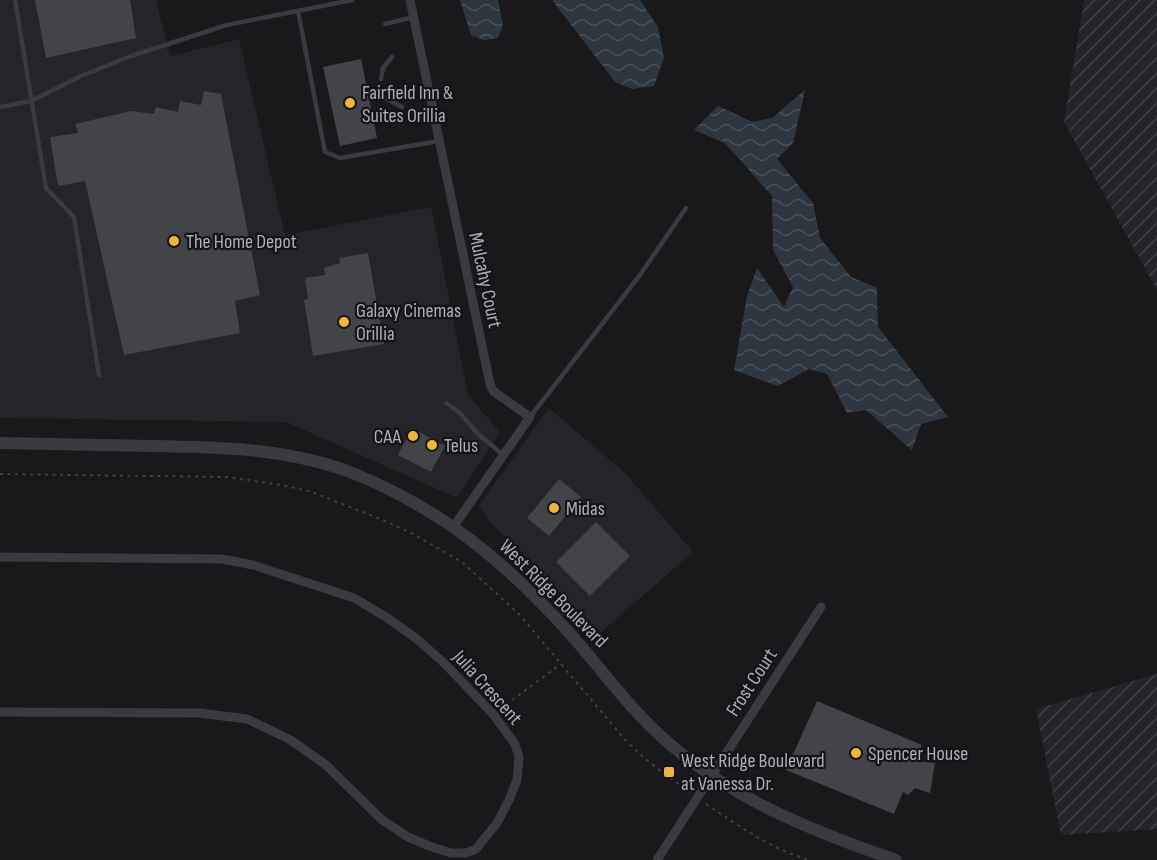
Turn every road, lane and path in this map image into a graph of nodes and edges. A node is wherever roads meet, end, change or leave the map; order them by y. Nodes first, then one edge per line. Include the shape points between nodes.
1 (15, 0) edge
2 (352, 0) edge
3 (410, 0) edge
4 (298, 11) junction
5 (414, 17) junction
6 (385, 24) dead end
7 (392, 57) dead end
8 (381, 80) dead end
9 (386, 98) dead end
10 (31, 101) junction
11 (0, 107) edge
12 (402, 107) dead end
13 (439, 141) junction
14 (686, 208) dead end
15 (99, 375) dead end
16 (446, 403) dead end
17 (530, 417) junction
18 (0, 443) edge
19 (503, 455) junction
20 (0, 474) edge
21 (454, 526) junction
22 (0, 557) edge
23 (821, 607) dead end
24 (562, 663) junction
25 (0, 712) edge
26 (493, 714) junction
27 (711, 776) junction
28 (696, 798) junction
29 (657, 860) edge
30 (808, 860) edge
31 (896, 860) edge

1 - 10 lane
2 - 4 lane
3 - 5 street, Mulcahy Court
4 - 10 lane via 227,25 134,55
4 - 13 lane via 328,155 340,158
5 - 6 lane
5 - 13 street, Mulcahy Court
7 - 8 lane via 383,68
9 - 12 lane
10 - 11 lane
10 - 15 lane via 46,188 74,217
13 - 17 street, Mulcahy Court via 490,384 493,391
14 - 17 lane via 640,275
16 - 19 lane
17 - 19 street
18 - 21 street, West Ridge Boulevard via 213,447 288,454 349,472 404,495
19 - 21 street
20 - 24 path via 227,477 312,492 413,534 462,562 519,614
21 - 27 street, West Ridge Boulevard via 519,580 658,734
22 - 26 street, Julia Crescent via 222,559 291,577 354,598 386,617 444,663
23 - 27 street, Frost Court
24 - 26 path
24 - 28 path via 626,741
25 - 26 street, Julia Crescent via 199,713 247,719 289,739 326,765 392,827 451,853 476,849 497,823 517,780 519,757 515,744
27 - 28 street, Frost Court
27 - 31 street, West Ridge Boulevard via 789,820
28 - 29 street, Frost Court
28 - 30 path via 759,838

